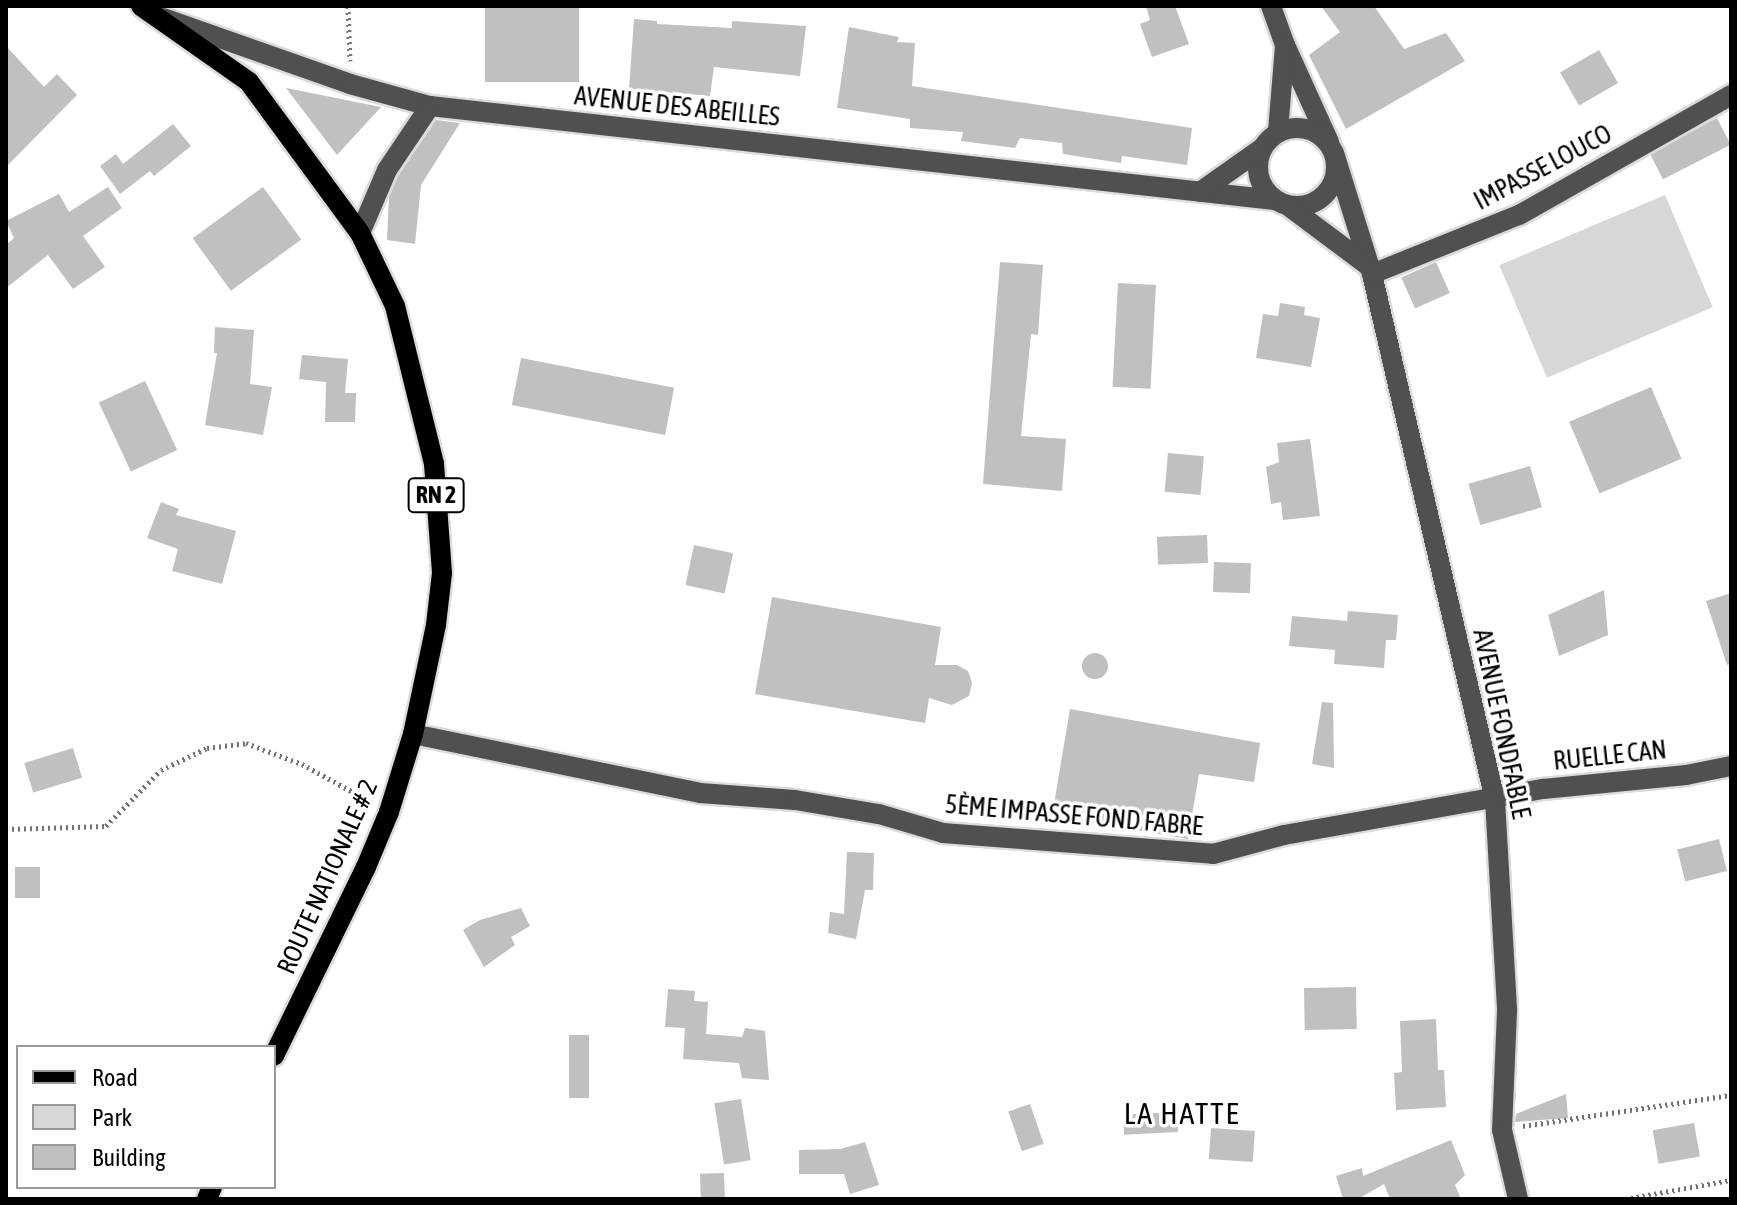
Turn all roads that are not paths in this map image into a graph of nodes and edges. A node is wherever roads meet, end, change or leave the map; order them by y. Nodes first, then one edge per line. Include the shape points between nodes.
1 (141, 6) edge
2 (1271, 6) edge
3 (160, 17) junction
4 (1285, 45) junction
5 (1731, 95) edge
6 (430, 106) junction
7 (1278, 131) junction
8 (1261, 149) junction
9 (1332, 149) junction
10 (1200, 192) junction
11 (1281, 203) junction
12 (360, 233) junction
13 (1371, 270) junction
14 (413, 734) junction
15 (1731, 766) edge
16 (1495, 800) junction
17 (276, 1052) edge
18 (1518, 1199) edge

1 - 3 main road, ROUTE NATIONALE # 2 / RN 2
2 - 4 street, AVENUE FONDFABLE
3 - 6 street, AVENUE DES ABEILLES via 350,84
3 - 12 main road, ROUTE NATIONALE # 2 / RN 2 via 249,82
4 - 7 street
4 - 9 street, AVENUE FONDFABLE
5 - 13 street, IMPASSE LOUCO via 1519,215
6 - 10 street, AVENUE DES ABEILLES
6 - 12 street via 387,170
7 - 8 street
7 - 9 street via 1301,127 1323,136
8 - 10 street
8 - 11 street via 1259,180
9 - 11 street via 1335,176 1324,195 1301,206
9 - 13 street, AVENUE FONDFABLE
10 - 11 street, AVENUE DES ABEILLES
11 - 13 street
12 - 14 main road, ROUTE NATIONALE # 2 / RN 2 via 395,306 434,464 442,573
13 - 16 street, AVENUE FONDFABLE
14 - 16 street, 5ÈME IMPASSE FOND FABRE via 700,793 795,800 879,814 943,833 1213,854 1284,835
14 - 17 main road, ROUTE NATIONALE # 2 / RN 2 via 389,812
15 - 16 street, RUELLE CAN via 1543,789
16 - 18 street, AVENUE FONDFABLE via 1507,1011 1502,1130

